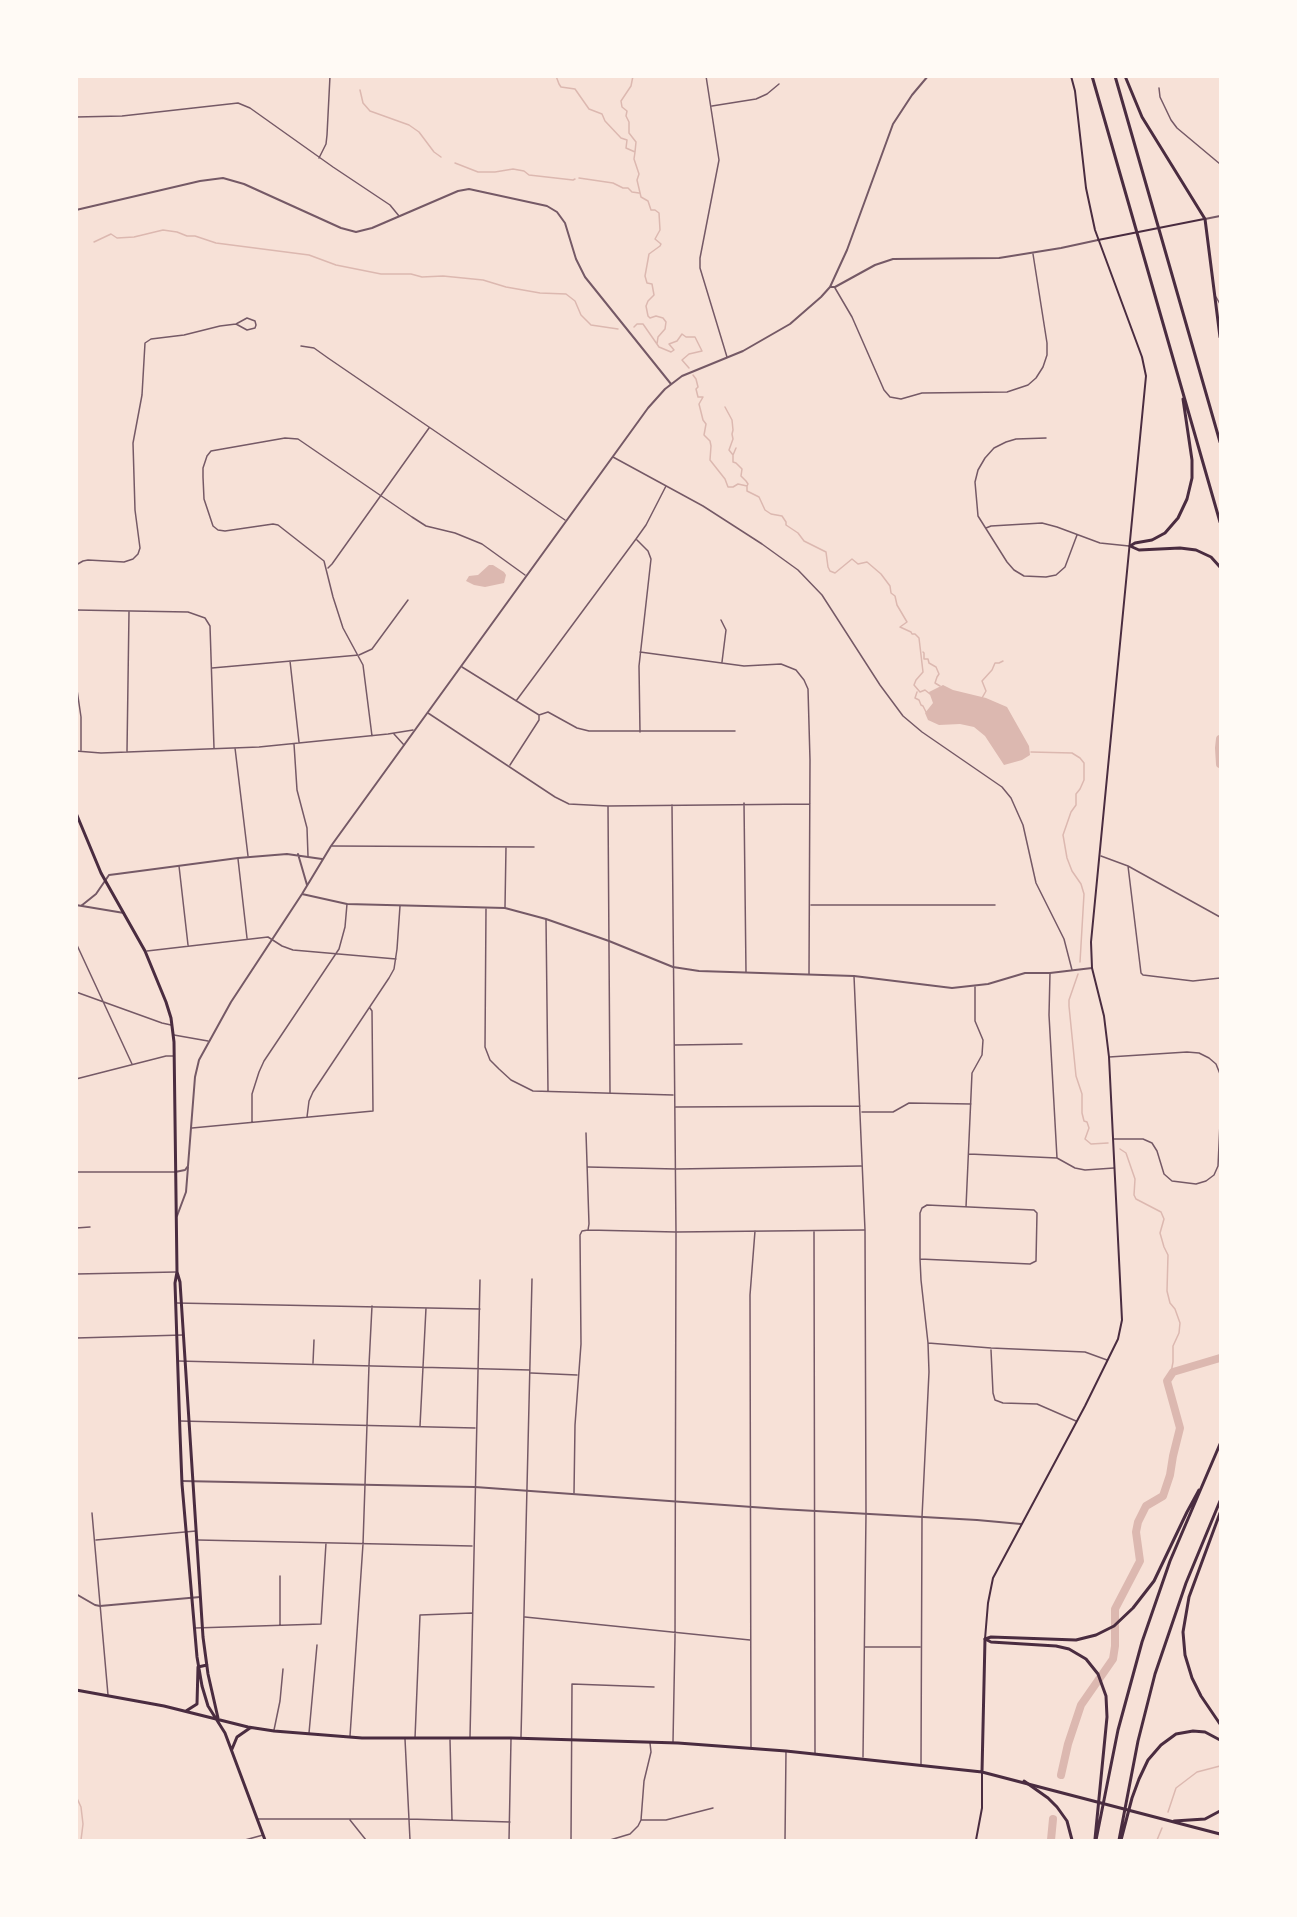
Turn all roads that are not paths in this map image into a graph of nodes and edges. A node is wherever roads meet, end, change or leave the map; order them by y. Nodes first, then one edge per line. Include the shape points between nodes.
1 (330, 76) edge
2 (706, 76) edge
3 (928, 76) edge
4 (1071, 76) edge
5 (1092, 76) edge
6 (1115, 76) edge
7 (1125, 76) edge
8 (779, 84) dead end
9 (1159, 88) dead end
10 (711, 106) junction
11 (76, 117) edge
12 (319, 158) junction
13 (1221, 164) edge
14 (76, 210) edge
15 (399, 216) junction
16 (1221, 216) edge
17 (1205, 219) junction
18 (1158, 228) junction
19 (1098, 240) junction
20 (1033, 254) junction
21 (830, 287) junction
22 (834, 287) junction
23 (1215, 296) junction
24 (1221, 304) edge
25 (236, 324) junction
26 (1221, 337) edge
27 (301, 346) dead end
28 (727, 358) junction
29 (671, 384) junction
30 (1182, 391) junction
31 (429, 428) junction
32 (1046, 438) dead end
33 (1221, 442) edge
34 (612, 457) junction
35 (666, 486) junction
36 (380, 496) junction
37 (566, 521) junction
38 (1221, 522) edge
39 (986, 528) junction
40 (1077, 535) junction
41 (636, 539) junction
42 (1130, 546) junction
43 (76, 565) edge
44 (1221, 567) edge
45 (327, 568) junction
46 (527, 577) junction
47 (408, 600) dead end
48 (76, 610) edge
49 (129, 611) junction
50 (721, 620) dead end
51 (640, 652) junction
52 (359, 655) junction
53 (290, 661) junction
54 (722, 663) junction
55 (462, 666) junction
56 (211, 668) junction
57 (76, 683) edge
58 (515, 701) junction
59 (428, 713) junction
60 (539, 715) junction
61 (416, 729) junction
62 (735, 731) dead end
63 (640, 732) junction
64 (393, 734) junction
65 (372, 736) junction
66 (299, 743) junction
67 (294, 744) junction
68 (405, 746) junction
69 (235, 748) junction
70 (214, 749) junction
71 (76, 751) edge
72 (81, 751) junction
73 (127, 752) junction
74 (509, 766) junction
75 (744, 804) junction
76 (810, 804) junction
77 (672, 805) junction
78 (608, 806) junction
79 (76, 813) edge
80 (331, 846) junction
81 (506, 847) junction
82 (534, 847) dead end
83 (298, 854) junction
84 (308, 856) junction
85 (1100, 856) junction
86 (248, 857) junction
87 (238, 858) junction
88 (322, 859) junction
89 (179, 865) junction
90 (1128, 866) junction
91 (104, 880) junction
92 (307, 885) junction
93 (302, 894) junction
94 (347, 904) junction
95 (76, 905) edge
96 (810, 905) junction
97 (995, 905) dead end
98 (81, 906) junction
99 (400, 906) junction
100 (486, 907) junction
101 (505, 908) junction
102 (124, 913) junction
103 (1221, 917) edge
104 (546, 919) junction
105 (247, 939) junction
106 (272, 940) junction
107 (609, 941) junction
108 (76, 942) edge
109 (188, 946) junction
110 (145, 951) junction
111 (336, 954) junction
112 (396, 959) junction
113 (673, 967) junction
114 (1092, 968) junction
115 (1072, 970) junction
116 (746, 973) junction
117 (1050, 973) junction
118 (809, 975) junction
119 (854, 976) junction
120 (1221, 978) edge
121 (975, 987) junction
122 (76, 992) edge
123 (104, 1002) junction
124 (370, 1008) junction
125 (172, 1024) junction
126 (173, 1035) junction
127 (208, 1041) junction
128 (742, 1044) dead end
129 (674, 1045) junction
130 (174, 1056) junction
131 (1109, 1057) junction
132 (132, 1064) junction
133 (1221, 1074) edge
134 (76, 1079) edge
135 (548, 1092) junction
136 (610, 1093) junction
137 (674, 1095) junction
138 (971, 1104) junction
139 (861, 1106) junction
140 (674, 1107) junction
141 (861, 1112) junction
142 (307, 1118) junction
143 (252, 1123) junction
144 (1221, 1123) edge
145 (191, 1128) junction
146 (586, 1133) dead end
147 (1113, 1139) junction
148 (969, 1154) junction
149 (1057, 1158) junction
150 (188, 1166) junction
151 (862, 1166) junction
152 (588, 1167) junction
153 (1115, 1168) junction
154 (676, 1169) junction
155 (76, 1172) edge
156 (175, 1172) junction
157 (966, 1207) junction
158 (176, 1219) junction
159 (90, 1227) dead end
160 (76, 1228) edge
161 (588, 1230) junction
162 (865, 1230) junction
163 (754, 1231) junction
164 (814, 1231) junction
165 (676, 1232) junction
166 (920, 1259) junction
167 (177, 1272) junction
168 (76, 1274) edge
169 (532, 1279) dead end
170 (480, 1280) dead end
171 (176, 1303) junction
172 (182, 1303) junction
173 (372, 1306) junction
174 (426, 1308) junction
175 (480, 1309) junction
176 (176, 1335) junction
177 (184, 1335) junction
178 (76, 1338) edge
179 (314, 1340) dead end
180 (928, 1343) junction
181 (991, 1348) junction
182 (177, 1361) junction
183 (1107, 1361) junction
184 (186, 1362) junction
185 (313, 1364) junction
186 (369, 1365) junction
187 (423, 1367) junction
188 (478, 1368) junction
189 (530, 1371) junction
190 (579, 1375) junction
191 (179, 1421) junction
192 (189, 1421) junction
193 (1077, 1421) junction
194 (367, 1425) junction
195 (420, 1427) junction
196 (477, 1428) junction
197 (1221, 1444) edge
198 (182, 1481) junction
199 (193, 1481) junction
200 (1203, 1484) junction
201 (366, 1485) junction
202 (475, 1487) junction
203 (528, 1491) junction
204 (574, 1494) junction
205 (675, 1501) junction
206 (1221, 1501) edge
207 (750, 1507) junction
208 (815, 1511) junction
209 (92, 1513) dead end
210 (1221, 1513) edge
211 (866, 1514) junction
212 (922, 1517) junction
213 (1021, 1524) junction
214 (197, 1530) junction
215 (186, 1532) junction
216 (95, 1540) junction
217 (197, 1540) junction
218 (326, 1543) junction
219 (363, 1544) junction
220 (474, 1546) junction
221 (280, 1576) dead end
222 (76, 1594) edge
223 (192, 1598) junction
224 (200, 1598) junction
225 (100, 1606) junction
226 (473, 1613) junction
227 (524, 1617) junction
228 (280, 1626) junction
229 (194, 1628) junction
230 (202, 1628) junction
231 (675, 1632) junction
232 (985, 1639) junction
233 (751, 1640) junction
234 (317, 1645) dead end
235 (864, 1647) junction
236 (921, 1647) junction
237 (207, 1665) junction
238 (198, 1667) junction
239 (282, 1669) dead end
240 (654, 1687) dead end
241 (76, 1690) edge
242 (108, 1696) junction
243 (185, 1711) junction
244 (218, 1720) junction
245 (1221, 1724) edge
246 (250, 1728) junction
247 (274, 1731) junction
248 (309, 1734) junction
249 (350, 1737) junction
250 (405, 1738) junction
251 (415, 1738) junction
252 (450, 1738) junction
253 (470, 1738) junction
254 (511, 1738) junction
255 (521, 1738) junction
256 (571, 1739) junction
257 (1221, 1740) edge
258 (650, 1742) junction
259 (673, 1743) junction
260 (751, 1748) junction
261 (231, 1750) junction
262 (786, 1751) junction
263 (815, 1754) junction
264 (863, 1758) junction
265 (921, 1765) junction
266 (982, 1772) junction
267 (1024, 1781) junction
268 (713, 1808) dead end
269 (1221, 1811) edge
270 (257, 1819) junction
271 (350, 1819) junction
272 (409, 1819) junction
273 (452, 1820) junction
274 (641, 1820) junction
275 (1174, 1821) junction
276 (510, 1822) junction
277 (1221, 1834) edge
278 (263, 1835) junction
279 (245, 1840) edge
280 (266, 1840) edge
281 (366, 1840) edge
282 (410, 1840) edge
283 (509, 1840) edge
284 (571, 1840) edge
285 (610, 1840) edge
286 (785, 1840) edge
287 (976, 1840) edge
288 (1072, 1840) edge
289 (1095, 1840) edge
290 (1120, 1840) edge

1 - 12 street via 326,144
2 - 10 street
3 - 21 street via 893,124
4 - 19 main road via 1084,176
5 - 30 main road
6 - 18 main road
7 - 17 main road via 1142,117
8 - 10 street via 756,99
9 - 13 street via 1177,128
10 - 28 street via 719,160 700,268
11 - 12 street via 238,103
12 - 15 street via 390,205
14 - 15 street via 223,178 349,231 363,232
15 - 29 street via 469,189 547,206 557,212 585,277
16 - 17 street
17 - 18 main road
17 - 23 main road
18 - 19 main road
18 - 33 main road
19 - 20 street
19 - 42 main road via 1146,369
20 - 22 street via 982,260 893,259
20 - 22 street via 1047,355 1036,378 1007,392 890,397
21 - 22 street
21 - 28 street via 790,324
23 - 24 street
23 - 26 main road
25 - 25 street via 248,330 256,325 247,318
25 - 43 street via 145,343 142,395 133,443 140,548 133,559 124,562 88,560
27 - 31 street via 314,348
28 - 29 street via 695,369
29 - 34 street
30 - 38 main road
30 - 42 main road via 1192,460 1187,499 1178,518 1165,532
31 - 36 street
31 - 37 street
32 - 39 street via 1006,442 985,458 975,482 978,516
34 - 35 street
34 - 37 street
35 - 41 street
35 - 115 street via 754,539 810,581 903,716 1002,787 1023,825 1036,883 1064,939
36 - 45 street
36 - 45 street via 298,439 216,449 207,456 203,468 204,499 213,526 225,531 278,525 316,553
36 - 46 street via 426,526 482,544
37 - 46 street
39 - 40 street via 1042,524
39 - 40 street via 1007,562 1024,576 1056,575 1065,567
40 - 42 street via 1103,544
41 - 51 street via 651,559
41 - 58 street
42 - 44 main road via 1139,550 1196,550
42 - 85 main road
45 - 52 street via 343,628
46 - 55 street
47 - 52 street via 372,649
48 - 49 street
49 - 56 street via 188,612 205,618 210,626
49 - 73 street
50 - 54 street via 726,630
51 - 54 street
51 - 63 street
52 - 53 street
52 - 65 street
53 - 56 street
53 - 66 street
54 - 76 street via 781,664 800,673 808,689
55 - 58 street
55 - 59 street
56 - 70 street
57 - 72 street
58 - 60 street
59 - 61 street
59 - 74 street
60 - 63 street via 548,712 588,731
60 - 74 street
61 - 64 street
61 - 68 street
62 - 63 street
64 - 65 street
64 - 68 street
65 - 66 street
66 - 67 street
67 - 69 street
67 - 84 street
68 - 80 street
69 - 70 street
69 - 86 street
70 - 73 street
71 - 72 street
72 - 73 street
74 - 78 street via 569,804
75 - 76 street
75 - 77 street
75 - 116 street
76 - 96 street
77 - 78 street
77 - 113 street
78 - 107 street
79 - 91 main road
80 - 81 street
80 - 88 street
81 - 82 street
81 - 101 street
83 - 84 street
83 - 86 street
83 - 92 street
84 - 88 street
85 - 90 street
85 - 114 main road
86 - 87 street
87 - 89 street
87 - 105 street
88 - 92 street
89 - 91 street via 117,873
89 - 109 street
90 - 103 street
90 - 120 street via 1141,973 1192,981
91 - 98 street via 96,894
91 - 102 main road
92 - 93 street
93 - 94 street
93 - 106 street
94 - 99 street
94 - 111 street
95 - 98 street
96 - 97 street
96 - 118 street
98 - 102 street
99 - 100 street
99 - 112 street
100 - 101 street
100 - 135 street via 485,1047 490,1059 511,1080 533,1091
101 - 104 street
102 - 110 main road
104 - 107 street
104 - 135 street
105 - 106 street
105 - 109 street
106 - 111 street via 293,950
106 - 127 street
107 - 113 street
107 - 136 street
108 - 123 street
109 - 110 street
110 - 125 main road
111 - 112 street
111 - 143 street via 260,1069 252,1094
112 - 124 street
113 - 116 street
113 - 129 street
114 - 115 street
114 - 131 main road
115 - 117 street
116 - 118 street
117 - 121 street via 1025,973
117 - 149 street
118 - 119 street
119 - 121 street via 938,987
119 - 139 street
121 - 138 street via 975,1021 983,1040 982,1055 972,1073
122 - 123 street
123 - 125 street
123 - 132 street
124 - 142 street via 313,1092
124 - 142 street via 373,1111
125 - 126 main road
126 - 127 street
126 - 130 main road
127 - 145 street via 196,1068
128 - 129 street
129 - 137 street
130 - 132 street
130 - 156 main road
131 - 133 street via 1199,1053 1209,1058
131 - 147 main road
132 - 134 street
135 - 136 street
136 - 137 street
137 - 140 street
138 - 141 street via 909,1103 893,1112
138 - 148 street
139 - 140 street
139 - 141 street
140 - 154 street
141 - 151 street
142 - 143 street
143 - 145 street
144 - 147 street via 1218,1166 1214,1175 1196,1184 1172,1181 1164,1174 1152,1143 1143,1139
145 - 150 street
146 - 152 street
147 - 153 main road
148 - 149 street
148 - 157 street
149 - 153 street via 1084,1170
150 - 156 street
150 - 158 street via 186,1192
151 - 154 street
151 - 162 street
152 - 154 street
152 - 161 street
153 - 183 main road via 1122,1320
154 - 165 street
155 - 156 street
156 - 158 main road
157 - 166 street via 922,1208
157 - 166 street via 1034,1210 1036,1261 1030,1264
158 - 167 main road
159 - 160 street
161 - 165 street
161 - 190 street via 580,1235
162 - 164 street
162 - 211 street
163 - 164 street
163 - 165 street
163 - 207 street via 750,1295
164 - 208 street
165 - 205 street
166 - 180 street
167 - 168 street
167 - 171 main road
167 - 172 main road
169 - 189 street
170 - 175 street
171 - 172 street
171 - 176 main road
172 - 173 street
172 - 177 main road
173 - 174 street
173 - 186 street
174 - 175 street
174 - 187 street
175 - 188 street
176 - 177 street
176 - 178 street
176 - 182 main road
177 - 184 main road
179 - 185 street
180 - 181 street
180 - 212 street
181 - 183 street via 1085,1352
181 - 193 street via 995,1400 1036,1404
182 - 184 street
182 - 191 main road
183 - 193 main road
184 - 185 street
184 - 192 main road
185 - 186 street
186 - 187 street
186 - 194 street
187 - 188 street
187 - 195 street
188 - 189 street
188 - 196 street
189 - 190 street
189 - 203 street
190 - 204 street
191 - 192 street
191 - 198 main road
192 - 194 street
192 - 199 main road
193 - 213 main road
194 - 195 street
194 - 201 street
195 - 196 street
196 - 202 street
197 - 200 main road
198 - 199 street
198 - 215 main road
199 - 201 street
199 - 214 main road
200 - 232 main road via 1154,1581 1120,1621 1076,1640
200 - 289 main road via 1137,1657
201 - 202 street
201 - 219 street
202 - 203 street
202 - 220 street
203 - 204 street
203 - 227 street
204 - 205 street
205 - 207 street
205 - 231 street
206 - 290 main road via 1180,1600 1155,1674
207 - 208 street
207 - 233 street
208 - 211 street
208 - 263 street
209 - 216 street
210 - 245 main road via 1187,1604 1183,1636 1192,1678
211 - 212 street
211 - 235 street
212 - 213 street
212 - 236 street
213 - 232 main road via 992,1582
214 - 215 street
214 - 217 main road
215 - 216 street
215 - 223 main road
216 - 225 street
217 - 218 street
217 - 224 main road
218 - 219 street
218 - 228 street via 321,1624
219 - 220 street
219 - 249 street
220 - 226 street
221 - 228 street
222 - 225 street
223 - 224 street
223 - 225 street
223 - 229 main road
224 - 230 main road
225 - 242 street
226 - 251 street via 420,1615
226 - 253 street
227 - 231 street
227 - 255 street
228 - 230 street
229 - 230 street
229 - 238 main road
230 - 237 main road
231 - 233 street
231 - 259 street
232 - 266 main road
232 - 289 main road via 1065,1648 1083,1656 1095,1670 1107,1701
233 - 260 street
234 - 248 street
235 - 236 street
235 - 264 street
236 - 265 street
237 - 238 main road
237 - 244 main road
238 - 243 main road via 198,1703
238 - 244 main road via 207,1702
239 - 247 street
240 - 256 street via 572,1684
241 - 242 main road
242 - 243 main road
243 - 244 main road
244 - 246 main road
244 - 261 main road
246 - 247 main road
246 - 261 main road via 236,1738
247 - 248 main road
248 - 249 main road
249 - 250 main road
250 - 251 main road
250 - 272 street
251 - 252 main road
252 - 253 main road
252 - 273 street
253 - 254 main road
254 - 255 main road
254 - 276 street
255 - 256 main road
256 - 258 main road
256 - 284 street
257 - 290 main road via 1205,1732 1189,1731 1171,1737 1158,1748 1136,1785
258 - 259 main road
258 - 274 street
259 - 260 main road
260 - 262 main road
261 - 270 main road
262 - 263 main road
262 - 286 street
263 - 264 main road
264 - 265 main road
265 - 266 main road
266 - 267 main road
266 - 287 main road via 982,1808
267 - 275 main road
267 - 288 main road via 1060,1810
268 - 274 street via 666,1820
269 - 275 main road via 1200,1820
270 - 271 street
270 - 278 main road
271 - 272 street
271 - 281 street
272 - 273 street
272 - 282 street
273 - 276 street
274 - 285 street via 630,1834
275 - 277 main road
276 - 283 street
278 - 279 street
278 - 280 main road

